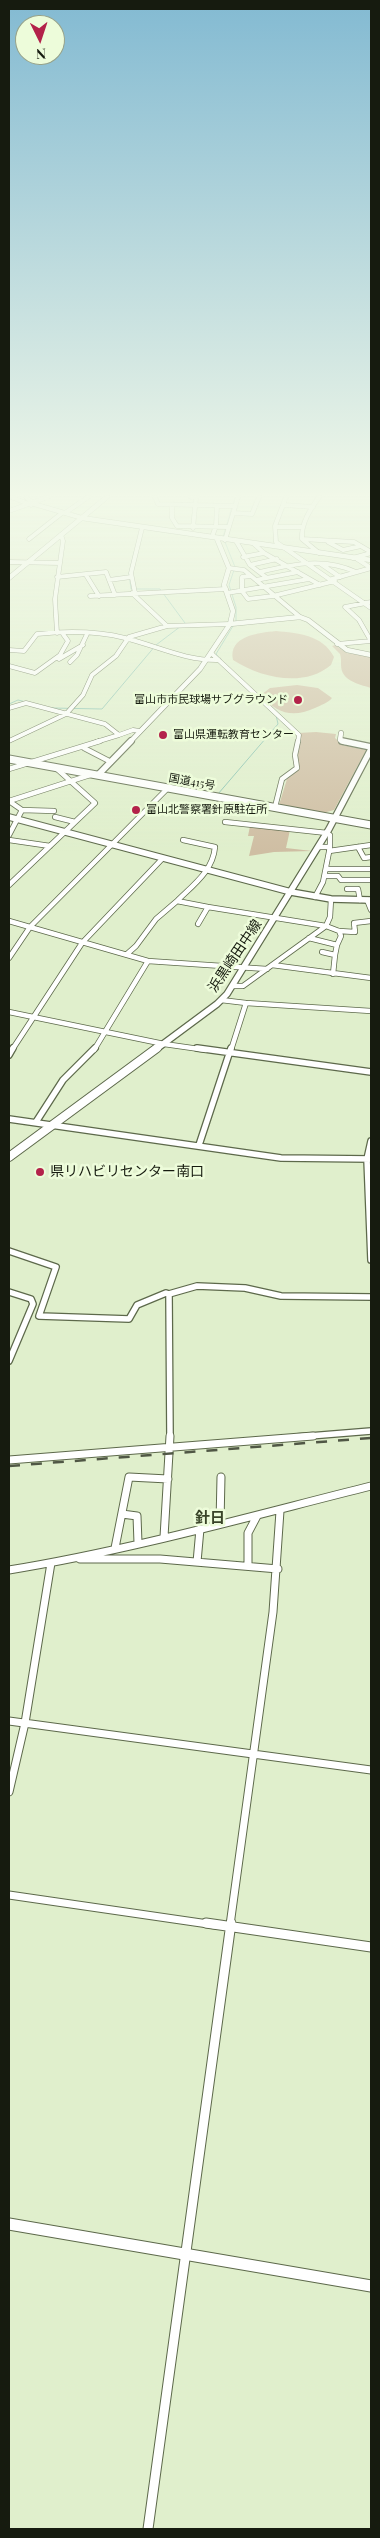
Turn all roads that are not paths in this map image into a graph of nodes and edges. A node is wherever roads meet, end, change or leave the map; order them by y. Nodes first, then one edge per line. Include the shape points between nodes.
1 (54, 615) edge
2 (157, 615) edge
3 (232, 615) edge
4 (354, 615) edge
5 (300, 617) joint
6 (230, 624) junction
7 (168, 626) junction
8 (57, 633) junction
9 (63, 634) junction
10 (87, 634) junction
11 (128, 638) junction
12 (371, 641) edge
13 (337, 644) junction
14 (83, 645) junction
15 (9, 651) edge
16 (211, 653) junction
17 (371, 655) edge
18 (219, 660) junction
19 (53, 661) junction
20 (206, 661) junction
21 (70, 662) dead end
22 (9, 666) edge
23 (9, 708) edge
24 (66, 714) junction
25 (140, 731) junction
26 (341, 733) dead end
27 (119, 735) junction
28 (9, 741) edge
29 (84, 748) dead end
30 (371, 748) edge
31 (9, 759) edge
32 (110, 762) junction
33 (29, 763) junction
34 (56, 768) junction
35 (9, 769) edge
36 (95, 775) junction
37 (69, 782) junction
38 (168, 788) junction
39 (275, 807) junction
40 (22, 810) junction
41 (9, 817) edge
42 (336, 818) junction
43 (18, 822) junction
44 (75, 822) junction
45 (225, 822) dead end
46 (371, 825) edge
47 (64, 832) junction
48 (327, 833) junction
49 (9, 835) edge
50 (9, 840) edge
51 (183, 840) dead end
52 (112, 845) junction
53 (371, 845) edge
54 (50, 846) junction
55 (319, 847) junction
56 (358, 847) junction
57 (330, 849) junction
58 (371, 857) edge
59 (162, 859) junction
60 (326, 868) junction
61 (371, 869) edge
62 (205, 871) junction
63 (325, 876) junction
64 (12, 878) edge
65 (371, 880) edge
66 (9, 886) edge
67 (347, 889) dead end
68 (291, 892) junction
69 (315, 897) junction
70 (331, 898) junction
71 (360, 900) junction
72 (369, 900) edge
73 (177, 901) junction
74 (208, 907) junction
75 (371, 910) edge
76 (274, 919) junction
77 (9, 921) edge
78 (371, 921) edge
79 (198, 924) dead end
80 (326, 926) junction
81 (30, 928) junction
82 (339, 932) junction
83 (309, 938) junction
84 (82, 943) junction
85 (337, 945) junction
86 (322, 952) dead end
87 (126, 954) junction
88 (335, 954) junction
89 (9, 958) edge
90 (148, 960) junction
91 (272, 965) junction
92 (245, 966) junction
93 (266, 969) junction
94 (333, 974) junction
95 (371, 978) edge
96 (232, 986) junction
97 (221, 1000) junction
98 (246, 1003) junction
99 (371, 1011) edge
100 (9, 1012) edge
101 (34, 1017) junction
102 (105, 1032) junction
103 (164, 1044) junction
104 (230, 1053) junction
105 (9, 1056) edge
106 (371, 1072) edge
107 (9, 1119) edge
108 (36, 1122) junction
109 (52, 1125) junction
110 (371, 1141) edge
111 (199, 1146) junction
112 (9, 1157) edge
113 (369, 1159) edge
114 (9, 1252) edge
115 (371, 1260) edge
116 (9, 1292) edge
117 (170, 1294) junction
118 (371, 1298) edge
119 (9, 1360) edge
120 (371, 1431) edge
121 (170, 1448) junction
122 (9, 1460) edge
123 (220, 1477) dead end
124 (168, 1479) junction
125 (371, 1486) edge
126 (280, 1510) junction
127 (122, 1514) junction
128 (257, 1516) junction
129 (220, 1523) junction
130 (200, 1529) junction
131 (164, 1537) junction
132 (138, 1543) junction
133 (116, 1548) junction
134 (70, 1559) junction
135 (197, 1562) junction
136 (51, 1563) junction
137 (248, 1566) junction
138 (278, 1568) junction
139 (9, 1570) edge
140 (9, 1721) edge
141 (25, 1724) junction
142 (253, 1755) junction
143 (371, 1770) edge
144 (9, 1792) edge
145 (9, 1894) edge
146 (231, 1926) junction
147 (371, 1947) edge
148 (9, 2224) edge
149 (186, 2255) junction
150 (371, 2286) edge
151 (148, 2529) edge

1 - 8 street
2 - 7 street
3 - 6 street
4 - 12 street
5 - 6 street
5 - 13 street
6 - 7 street
6 - 16 street
7 - 11 street
8 - 9 street
8 - 15 street via 37,634 24,651
9 - 10 street
9 - 19 street via 68,641
10 - 11 street
10 - 14 street
11 - 20 street
11 - 24 street via 116,656 92,674 83,695
12 - 13 street
13 - 17 street via 350,652
14 - 19 street
14 - 21 street
16 - 18 street
16 - 20 street
18 - 20 street
18 - 39 street via 299,735 295,755 297,768 282,779
19 - 22 street via 35,673
20 - 25 street
23 - 24 street via 26,703
24 - 27 street via 105,724
24 - 28 street
25 - 27 street
25 - 32 street
26 - 30 street via 340,740 344,742
27 - 33 street
29 - 32 street
30 - 42 main road, 浜黒崎田中線
31 - 33 highway, 国道415号
32 - 36 street
33 - 34 highway, 国道415号
33 - 35 street
34 - 36 highway, 国道415号
34 - 37 street
36 - 37 street
36 - 38 highway, 国道415号
37 - 40 street via 9,801
37 - 44 street via 95,803
38 - 39 highway, 国道415号
38 - 52 street
39 - 42 highway, 国道415号
40 - 43 street
40 - 44 street via 54,814
41 - 43 street
42 - 46 highway, 国道415号
42 - 48 main road, 浜黒崎田中線
43 - 47 street
43 - 49 street
44 - 47 street
45 - 48 street
47 - 52 street
47 - 54 street
48 - 55 main road, 浜黒崎田中線
48 - 57 street via 330,835
50 - 54 street
51 - 62 street via 215,847 215,857
52 - 59 street
52 - 81 street
53 - 56 street
54 - 64 street
55 - 57 street
55 - 68 main road, 浜黒崎田中線
56 - 57 street
56 - 58 street via 364,858
57 - 60 street
59 - 62 street
59 - 84 street
60 - 61 street
60 - 63 street
62 - 68 street
62 - 73 street
63 - 65 street via 338,876 341,880
63 - 69 street
64 - 66 street
67 - 71 street via 358,888
68 - 69 street
68 - 76 main road, 浜黒崎田中線
69 - 70 street
70 - 71 street
70 - 80 street
71 - 72 street
72 - 75 street
73 - 74 street
73 - 87 street via 156,919
74 - 76 street
74 - 79 street
76 - 80 street
76 - 92 main road, 浜黒崎田中線
77 - 81 street
78 - 82 street via 354,923 355,932
80 - 82 street
80 - 83 street
81 - 84 street
81 - 89 street
82 - 85 street via 341,936
83 - 85 street
83 - 91 street
84 - 87 street
84 - 101 street
85 - 88 street
86 - 88 street
87 - 90 street
88 - 94 street
90 - 92 street
90 - 102 street
91 - 93 street
91 - 94 street
92 - 93 street
92 - 96 main road, 浜黒崎田中線
93 - 96 street via 243,986
94 - 95 street
96 - 97 main road, 浜黒崎田中線
97 - 98 street
97 - 103 main road, 浜黒崎田中線
98 - 99 street
98 - 104 street
100 - 101 street
101 - 102 street
101 - 105 street
102 - 103 street
102 - 108 street via 95,1049 63,1080
103 - 104 street
103 - 109 main road, 浜黒崎田中線
104 - 106 street
104 - 111 street
107 - 108 street
108 - 109 street
109 - 111 street
109 - 112 main road, 浜黒崎田中線
110 - 113 street
111 - 113 street via 281,1158
113 - 115 street
114 - 117 street via 56,1268 39,1316 129,1319 137,1304
116 - 119 street via 31,1299 33,1304
117 - 118 street via 198,1286 245,1288 281,1296
117 - 121 street
120 - 121 street
121 - 122 street
121 - 124 street
123 - 129 street
124 - 127 street via 129,1477
124 - 131 street
125 - 126 street
126 - 128 street
126 - 138 street
127 - 132 street via 137,1516
127 - 133 street
128 - 129 street
128 - 137 street via 248,1533
129 - 130 street
130 - 131 street
130 - 135 street
131 - 132 street
132 - 133 street
133 - 134 street
134 - 135 street
134 - 136 street
135 - 137 street
136 - 139 street
136 - 141 street
137 - 138 street
138 - 142 street
140 - 141 street
141 - 142 street
141 - 144 street
142 - 143 street
142 - 146 street
145 - 146 street
146 - 147 street
146 - 149 street
148 - 149 street
149 - 150 street
149 - 151 street

